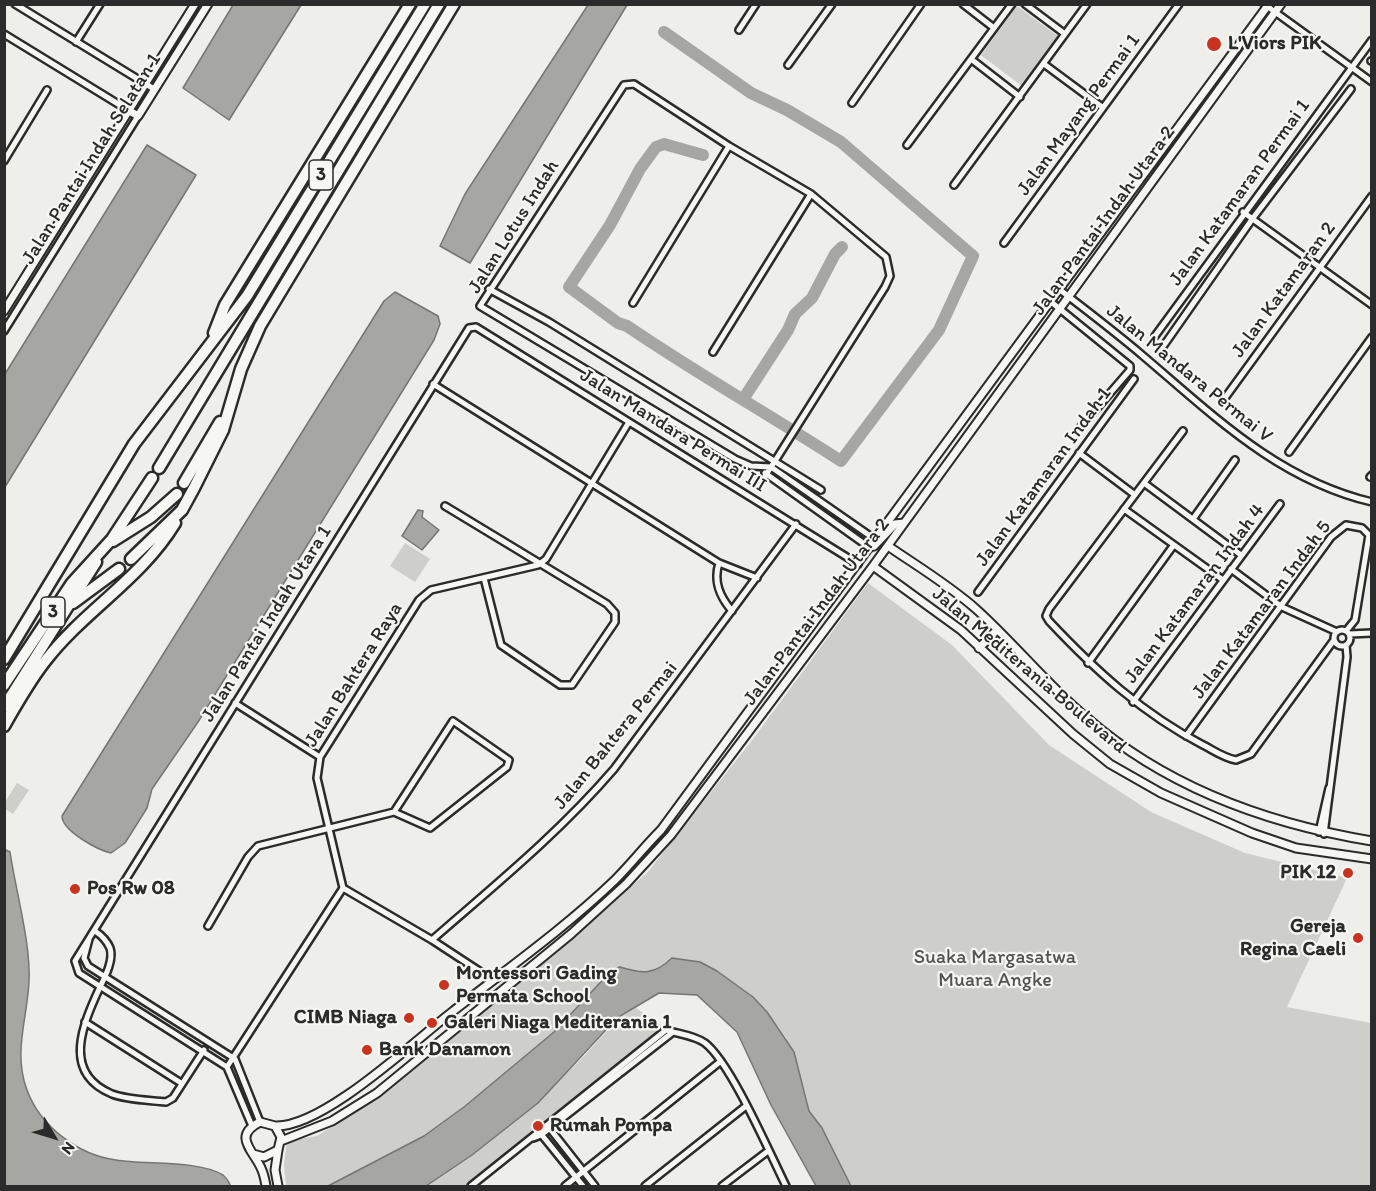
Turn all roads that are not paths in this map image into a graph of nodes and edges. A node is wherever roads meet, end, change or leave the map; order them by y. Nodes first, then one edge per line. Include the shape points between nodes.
1 (15, 4) edge
2 (100, 4) edge
3 (195, 4) edge
4 (208, 4) edge
5 (410, 4) edge
6 (425, 4) edge
7 (439, 4) edge
8 (454, 4) edge
9 (756, 4) edge
10 (832, 4) edge
11 (921, 4) edge
12 (963, 4) edge
13 (1012, 4) edge
14 (1025, 4) edge
15 (1087, 4) edge
16 (1179, 4) edge
17 (1281, 4) edge
18 (1267, 5) edge
19 (1275, 12) junction
20 (994, 28) junction
21 (739, 30) dead end
22 (4, 34) edge
23 (1065, 34) junction
24 (1371, 40) edge
25 (76, 42) junction
26 (971, 59) junction
27 (1044, 64) junction
28 (788, 65) dead end
29 (1351, 68) junction
30 (1371, 82) edge
31 (145, 84) junction
32 (154, 89) junction
33 (1351, 89) dead end
34 (47, 90) dead end
35 (1020, 97) junction
36 (852, 103) dead end
37 (1102, 107) junction
38 (128, 110) junction
39 (138, 116) junction
40 (907, 145) dead end
41 (729, 146) junction
42 (4, 160) edge
43 (954, 185) dead end
44 (811, 194) junction
45 (1371, 196) edge
46 (1243, 212) junction
47 (1253, 218) junction
48 (1004, 243) dead end
49 (1319, 267) junction
50 (489, 289) junction
51 (1059, 289) junction
52 (1070, 297) junction
53 (1050, 301) junction
54 (633, 303) dead end
55 (1371, 305) edge
56 (1060, 309) junction
57 (4, 311) edge
58 (472, 326) joint
59 (4, 331) edge
60 (1155, 336) dead end
61 (1371, 337) edge
62 (211, 342) junction
63 (1162, 348) dead end
64 (713, 352) dead end
65 (1134, 379) dead end
66 (433, 384) junction
67 (231, 400) junction
68 (1222, 402) dead end
69 (629, 422) junction
70 (1079, 429) dead end
71 (1183, 431) dead end
72 (1289, 452) dead end
73 (1079, 453) junction
74 (1235, 460) dead end
75 (775, 461) junction
76 (771, 467) junction
77 (159, 468) dead end
78 (763, 469) junction
79 (765, 476) junction
80 (152, 478) dead end
81 (184, 483) dead end
82 (1144, 483) junction
83 (591, 485) junction
84 (821, 489) dead end
85 (177, 494) dead end
86 (1135, 495) junction
87 (1371, 502) edge
88 (1280, 504) dead end
89 (445, 506) dead end
90 (1124, 509) junction
91 (182, 510) junction
92 (1193, 519) junction
93 (904, 523) junction
94 (796, 524) junction
95 (876, 540) junction
96 (107, 544) junction
97 (888, 546) junction
98 (1173, 546) junction
99 (870, 548) junction
100 (1241, 555) junction
101 (131, 559) dead end
102 (718, 563) junction
103 (858, 564) junction
104 (538, 565) junction
105 (873, 566) junction
106 (119, 569) dead end
107 (1231, 569) junction
108 (484, 578) junction
109 (757, 578) junction
110 (1223, 580) junction
111 (978, 592) dead end
112 (68, 607) junction
113 (1282, 607) junction
114 (732, 611) junction
115 (997, 630) junction
116 (1337, 632) junction
117 (1348, 632) junction
118 (1371, 633) edge
119 (1335, 640) junction
120 (1346, 645) junction
121 (979, 648) junction
122 (4, 659) edge
123 (1088, 663) junction
124 (4, 685) edge
125 (1133, 702) junction
126 (235, 704) junction
127 (4, 707) edge
128 (4, 726) edge
129 (1186, 736) junction
130 (320, 757) junction
131 (394, 812) junction
132 (327, 829) junction
133 (1322, 833) junction
134 (1371, 842) edge
135 (1371, 859) edge
136 (343, 888) junction
137 (208, 926) dead end
138 (95, 931) junction
139 (89, 939) junction
140 (432, 940) junction
141 (106, 976) junction
142 (493, 980) junction
143 (100, 986) junction
144 (86, 1022) junction
145 (673, 1032) junction
146 (651, 1040) junction
147 (656, 1046) junction
148 (204, 1050) junction
149 (235, 1059) junction
150 (721, 1061) junction
151 (227, 1066) junction
152 (181, 1083) junction
153 (250, 1097) junction
154 (242, 1101) junction
155 (746, 1106) junction
156 (260, 1122) junction
157 (252, 1126) junction
158 (278, 1126) junction
159 (548, 1126) junction
160 (540, 1133) junction
161 (283, 1141) junction
162 (278, 1150) junction
163 (768, 1151) junction
164 (253, 1154) junction
165 (583, 1172) junction
166 (576, 1178) junction
167 (266, 1186) edge
168 (278, 1186) edge
169 (471, 1186) edge
170 (565, 1186) edge
171 (583, 1186) edge
172 (595, 1186) edge
173 (645, 1186) edge
174 (722, 1186) edge
175 (785, 1186) edge

1 - 25 street
2 - 25 street
3 - 31 street, Jalan Pantai Indah Selatan 1
4 - 32 street, Jalan Pantai Indah Selatan 1
5 - 62 highway, 3 via 225,305
6 - 62 highway, 3 via 247,296
7 - 77 highway, 3
8 - 67 highway, 3 via 260,326
9 - 21 street
10 - 28 street
11 - 36 street
12 - 20 street
13 - 20 street
14 - 23 street
15 - 23 street
16 - 37 street, Jalan Mayang Permai 1
17 - 19 street, Jalan Pantai Indah Utara 2
18 - 19 street
18 - 51 street, Jalan Pantai Indah Utara 2
19 - 29 street
19 - 52 street, Jalan Pantai Indah Utara 2
20 - 26 street
22 - 38 street
23 - 27 street
24 - 29 street, Jalan Katamaran Permai 1
25 - 31 street
26 - 35 street
26 - 40 street
27 - 35 street
27 - 37 street
29 - 30 street
29 - 46 street, Jalan Katamaran Permai 1
31 - 32 street
31 - 38 street, Jalan Pantai Indah Selatan 1
32 - 39 street, Jalan Pantai Indah Selatan 1
33 - 47 street
34 - 42 street
35 - 43 street
37 - 48 street, Jalan Mayang Permai 1
38 - 39 street
38 - 57 street, Jalan Pantai Indah Selatan 1
39 - 59 street, Jalan Pantai Indah Selatan 1
41 - 44 street, Jalan Lotus Indah
41 - 50 street, Jalan Lotus Indah via 634,84 624,85
41 - 54 street
44 - 64 street
44 - 75 street, Jalan Lotus Indah via 886,257 890,276
45 - 49 street, Jalan Katamaran 2
46 - 47 street
46 - 60 street, Jalan Katamaran Permai 1
47 - 49 street
47 - 63 street
49 - 55 street
49 - 68 street, Jalan Katamaran 2
50 - 75 street
50 - 78 street, Jalan Lotus Indah via 480,306 735,459
51 - 52 street, Jalan Mandara Permai V
51 - 53 street, Jalan Pantai Indah Utara 2
52 - 56 street, Jalan Pantai Indah Utara 2
52 - 87 street, Jalan Mandara Permai V via 1249,446 1290,471 1351,498
53 - 56 street, Jalan Katamaran Indah 1
53 - 95 street, Jalan Pantai Indah Utara 2
56 - 70 street, Jalan Katamaran Indah 1 via 1130,366
56 - 93 street, Jalan Pantai Indah Utara 2
58 - 66 street, Jalan Pantai Indah Utara 1
58 - 69 street, Jalan Mandara Permai III
61 - 72 street
62 - 122 highway, 3 via 134,444
65 - 73 street, Jalan Katamaran Indah 1
66 - 83 street
66 - 126 street, Jalan Pantai Indah Utara 1
67 - 81 highway
67 - 91 highway, 3 via 212,457
69 - 83 street
69 - 94 street, Jalan Mandara Permai III
71 - 82 street
73 - 86 street
73 - 111 street, Jalan Katamaran Indah 1
74 - 92 street
75 - 76 street, Jalan Lotus Indah
75 - 84 street
76 - 78 street
76 - 79 street, Jalan Lotus Indah
76 - 95 street
78 - 79 street
79 - 99 street
80 - 96 highway, 3
82 - 86 street
82 - 92 street
83 - 102 street
83 - 104 street via 546,559
85 - 96 highway via 151,517
86 - 90 street
88 - 100 street, Jalan Katamaran Indah 4
89 - 104 street
90 - 98 street
90 - 123 street via 1046,616
91 - 101 highway, 3
91 - 128 highway via 152,556 46,659
92 - 100 street
93 - 97 street, Jalan Pantai Indah Utara 2
93 - 99 street via 895,524
94 - 103 street, Jalan Mandara Permai III
94 - 109 street, Jalan Bahtera Permai
95 - 99 street, Jalan Pantai Indah Utara 2
96 - 112 highway, 3
96 - 124 highway, 3 via 72,583
97 - 105 street, Jalan Pantai Indah Utara 2
97 - 115 street, Jalan Mediterania Boulevard via 958,595
98 - 110 street
98 - 123 street
99 - 103 street, Jalan Pantai Indah Utara 2
100 - 107 street, Jalan Katamaran Indah 4
102 - 109 street
102 - 114 street via 716,585
103 - 142 street, Jalan Pantai Indah Utara 2 via 661,830 614,880
104 - 108 street, Jalan Bahtera Raya
104 - 108 street via 607,604 615,613 615,622 572,685 560,685 501,645
105 - 121 street, Jalan Mediterania Boulevard via 961,630
105 - 161 street, Jalan Pantai Indah Utara 2 via 671,835 626,884 378,1093 332,1121
106 - 112 highway, 3
107 - 110 street, Jalan Katamaran Indah 4
107 - 113 street
108 - 130 street, Jalan Bahtera Raya via 431,590 419,600
109 - 114 street, Jalan Bahtera Permai
110 - 125 street, Jalan Katamaran Indah 4
112 - 127 highway, 3
113 - 116 street
113 - 117 street, Jalan Katamaran Indah 5 via 1340,528 1353,525 1369,535 1355,620
113 - 129 street, Jalan Katamaran Indah 5
114 - 140 street, Jalan Bahtera Permai via 587,801
115 - 121 street
115 - 133 street, Jalan Mediterania Boulevard via 1087,719 1161,771 1218,798
116 - 117 street
116 - 119 street
117 - 118 street
117 - 120 street
119 - 120 street
119 - 129 street via 1245,759 1231,759
120 - 133 street
121 - 135 street, Jalan Mediterania Boulevard via 1110,764 1161,793 1296,848
123 - 125 street
125 - 129 street
126 - 130 street
126 - 138 street, Jalan Pantai Indah Utara 1
130 - 132 street, Jalan Bahtera Raya via 317,778
131 - 131 street via 453,721 508,758 507,767 433,826 423,827
131 - 132 street
132 - 136 street, Jalan Bahtera Raya
132 - 137 street via 258,846
133 - 134 street, Jalan Mediterania Boulevard
136 - 140 street
136 - 149 street
138 - 139 street, Jalan Pantai Indah Utara 1
138 - 141 street via 110,948
139 - 141 street via 85,962
139 - 143 street, Jalan Pantai Indah Utara 1 via 75,966
140 - 142 street
141 - 143 street
141 - 149 street
142 - 158 street, Jalan Pantai Indah Utara 2 via 370,1080 307,1118
143 - 144 street
143 - 148 street
144 - 152 street
144 - 152 street via 79,1046 80,1061 89,1078 109,1093 166,1102 173,1098
145 - 146 street via 664,1030
145 - 147 street
145 - 150 street via 699,1040
146 - 147 street
146 - 159 street
147 - 159 street
148 - 151 street
148 - 152 street
149 - 151 street
149 - 153 street
150 - 155 street
150 - 165 street
151 - 154 street
153 - 154 street
153 - 156 street
154 - 157 street
155 - 163 street
155 - 173 street
156 - 157 street
156 - 158 street
157 - 164 street via 246,1138
158 - 161 street
159 - 160 street
159 - 165 street
160 - 166 street
160 - 169 street
161 - 162 street
162 - 164 street via 269,1156
162 - 168 street
163 - 174 street
163 - 175 street
164 - 167 street
165 - 166 street
165 - 172 street
166 - 170 street
166 - 171 street

